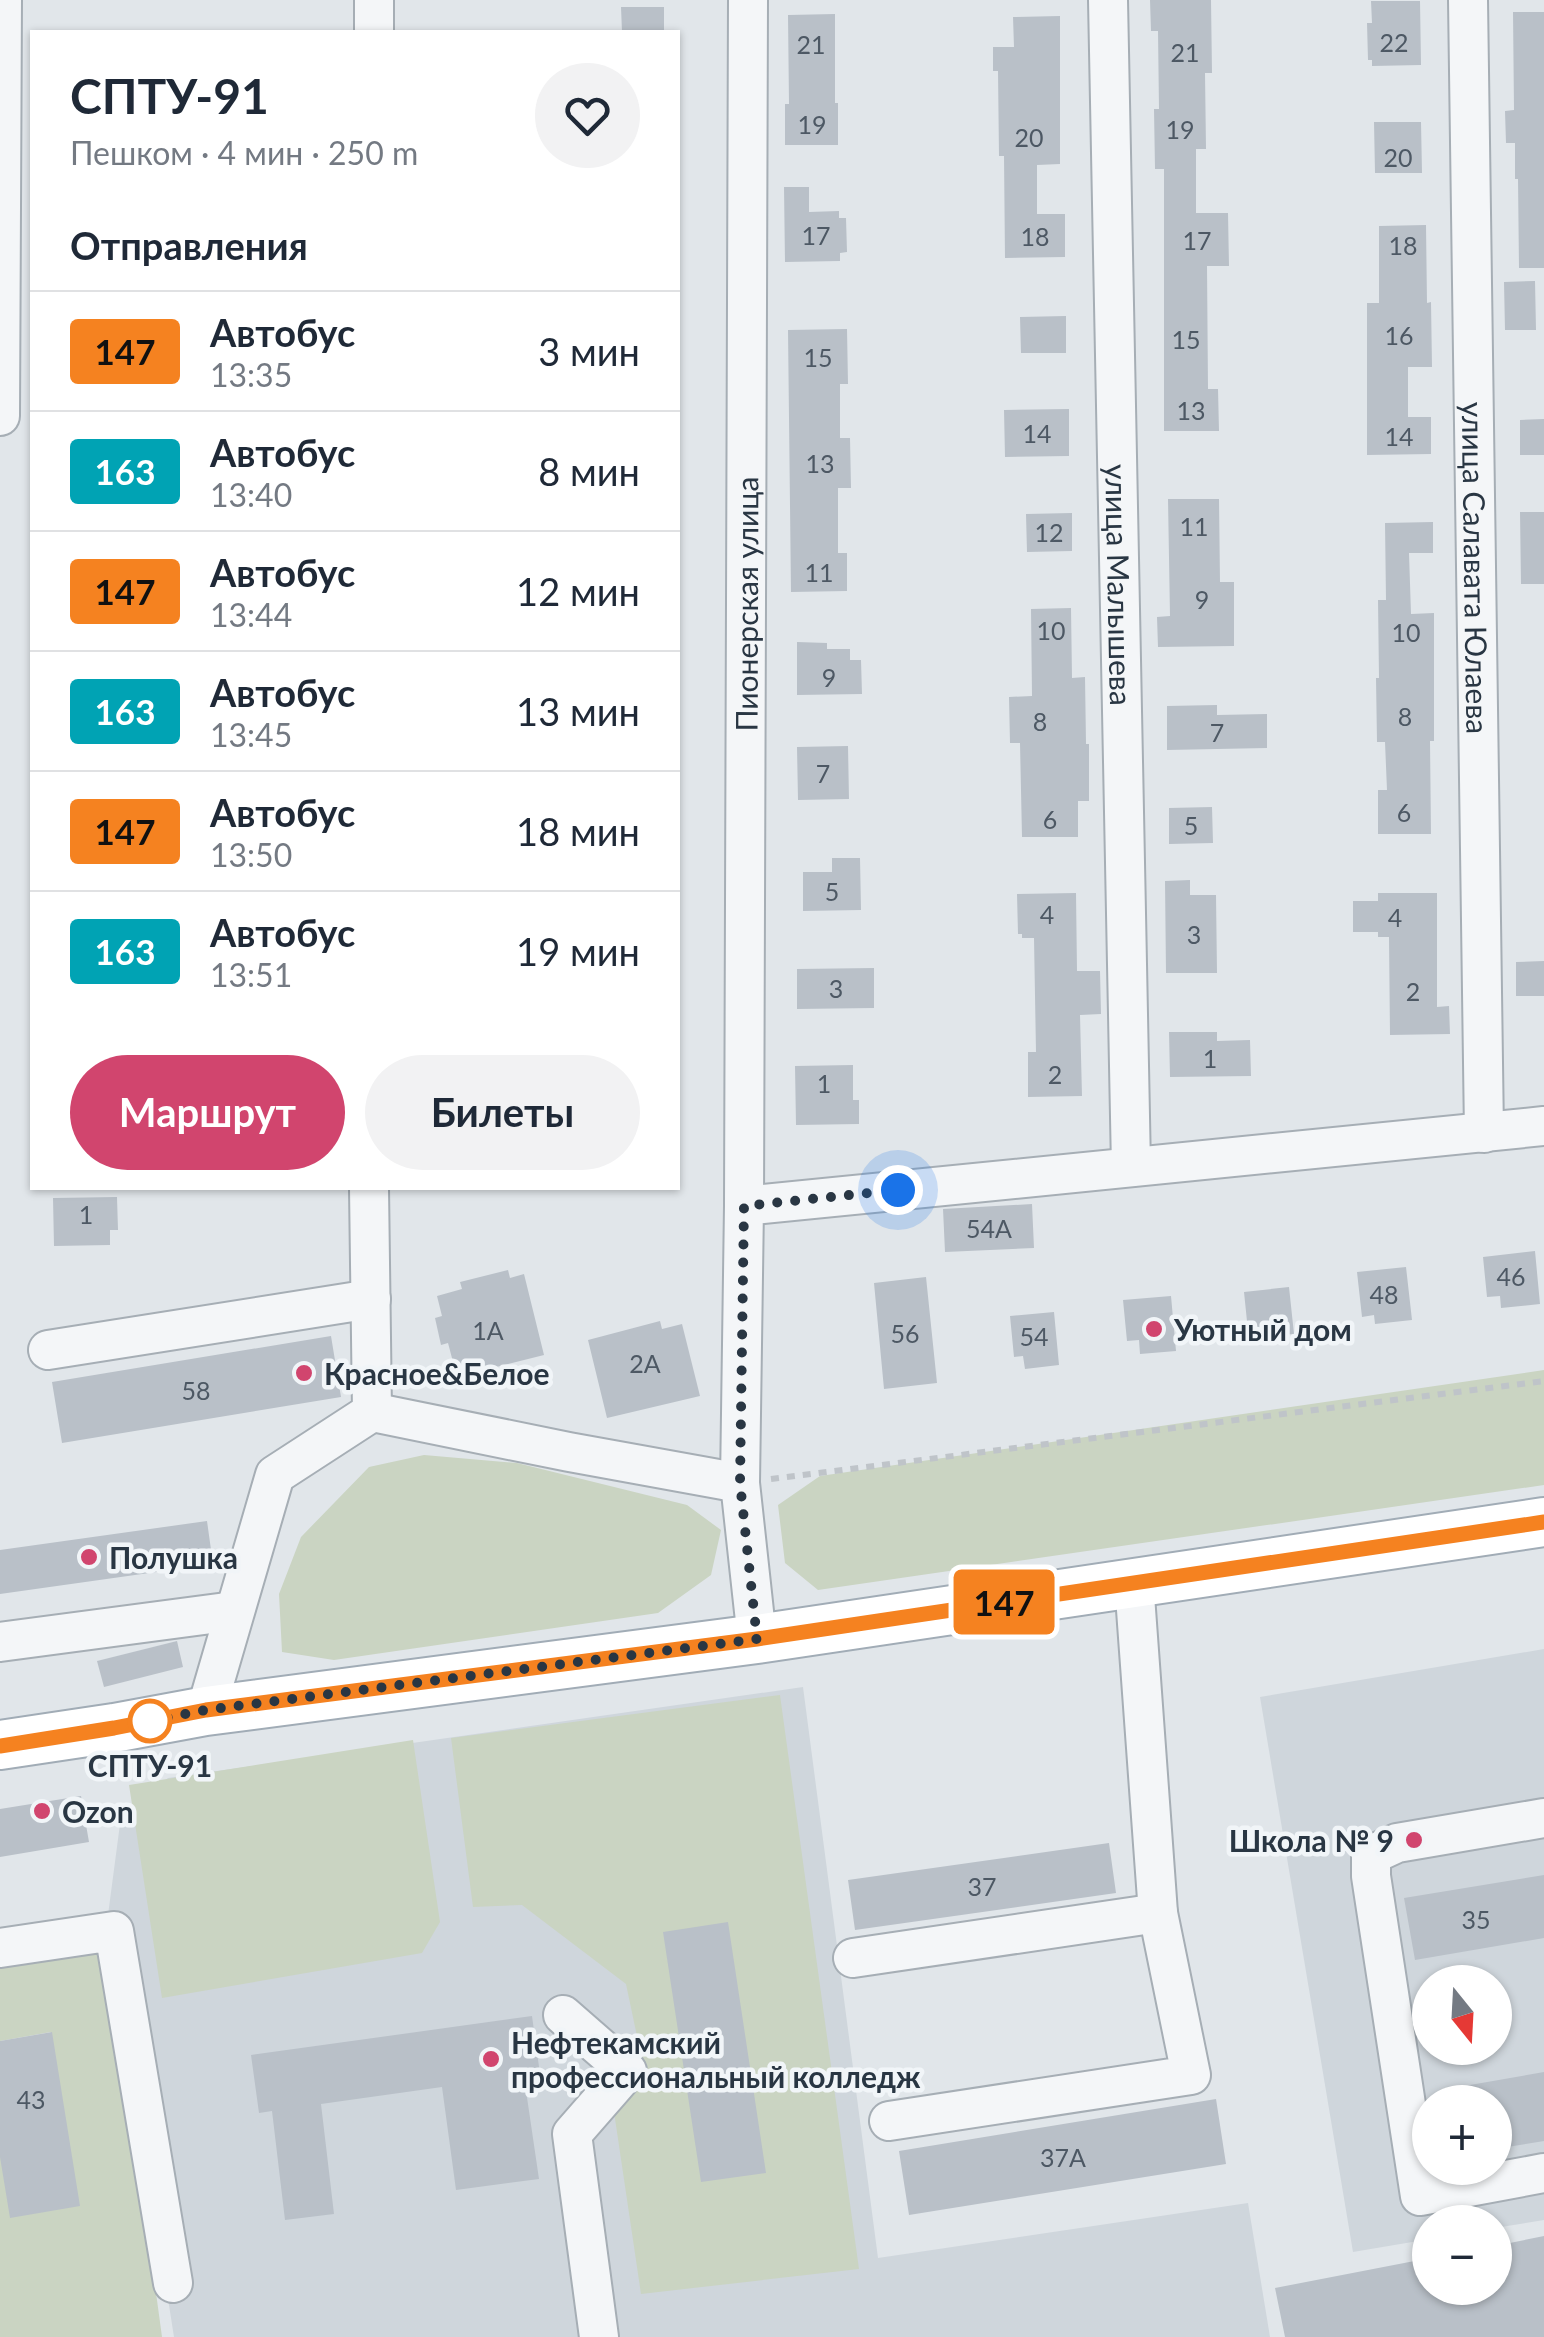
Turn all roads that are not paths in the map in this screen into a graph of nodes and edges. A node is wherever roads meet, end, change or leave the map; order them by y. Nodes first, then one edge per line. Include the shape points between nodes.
1 (2, 0) edge
2 (374, 0) edge
3 (748, 0) edge
4 (1108, 0) edge
5 (1468, 0) edge
6 (374, 30) edge
7 (0, 416) edge
8 (1544, 1126) edge
9 (1484, 1133) junction
10 (1131, 1168) junction
11 (370, 1190) edge
12 (744, 1206) junction
13 (371, 1300) junction
14 (48, 1350) dead end
15 (372, 1412) junction
16 (740, 1483) junction
17 (1544, 1522) edge
18 (1134, 1582) junction
19 (234, 1610) junction
20 (757, 1639) junction
21 (0, 1642) edge
22 (206, 1710) junction
23 (0, 1746) edge
24 (1544, 1818) edge
25 (1158, 1912) junction
26 (0, 1948) edge
27 (853, 1958) dead end
28 (563, 2015) dead end
29 (889, 2121) dead end
30 (1544, 2173) edge
31 (174, 2283) dead end
32 (599, 2337) edge

1 - 7 street
2 - 6 street
3 - 12 street, Пионерская улица
4 - 10 street, улица Малышева
5 - 9 street, улица Салавата Юлаева
8 - 9 street
9 - 10 street
10 - 12 street
11 - 13 street
12 - 16 street, Пионерская улица
13 - 14 street
13 - 15 street
15 - 16 street
15 - 19 street via 275,1475
16 - 20 street, Пионерская улица
17 - 18 main road
18 - 20 main road
18 - 25 street
19 - 21 street
19 - 22 street
20 - 22 main road
22 - 23 main road
24 - 30 street via 1397,1843 1371,1855 1420,2196
25 - 27 street
25 - 29 street via 1190,2075
26 - 31 street via 114,1930
28 - 32 street via 626,2071 572,2134

